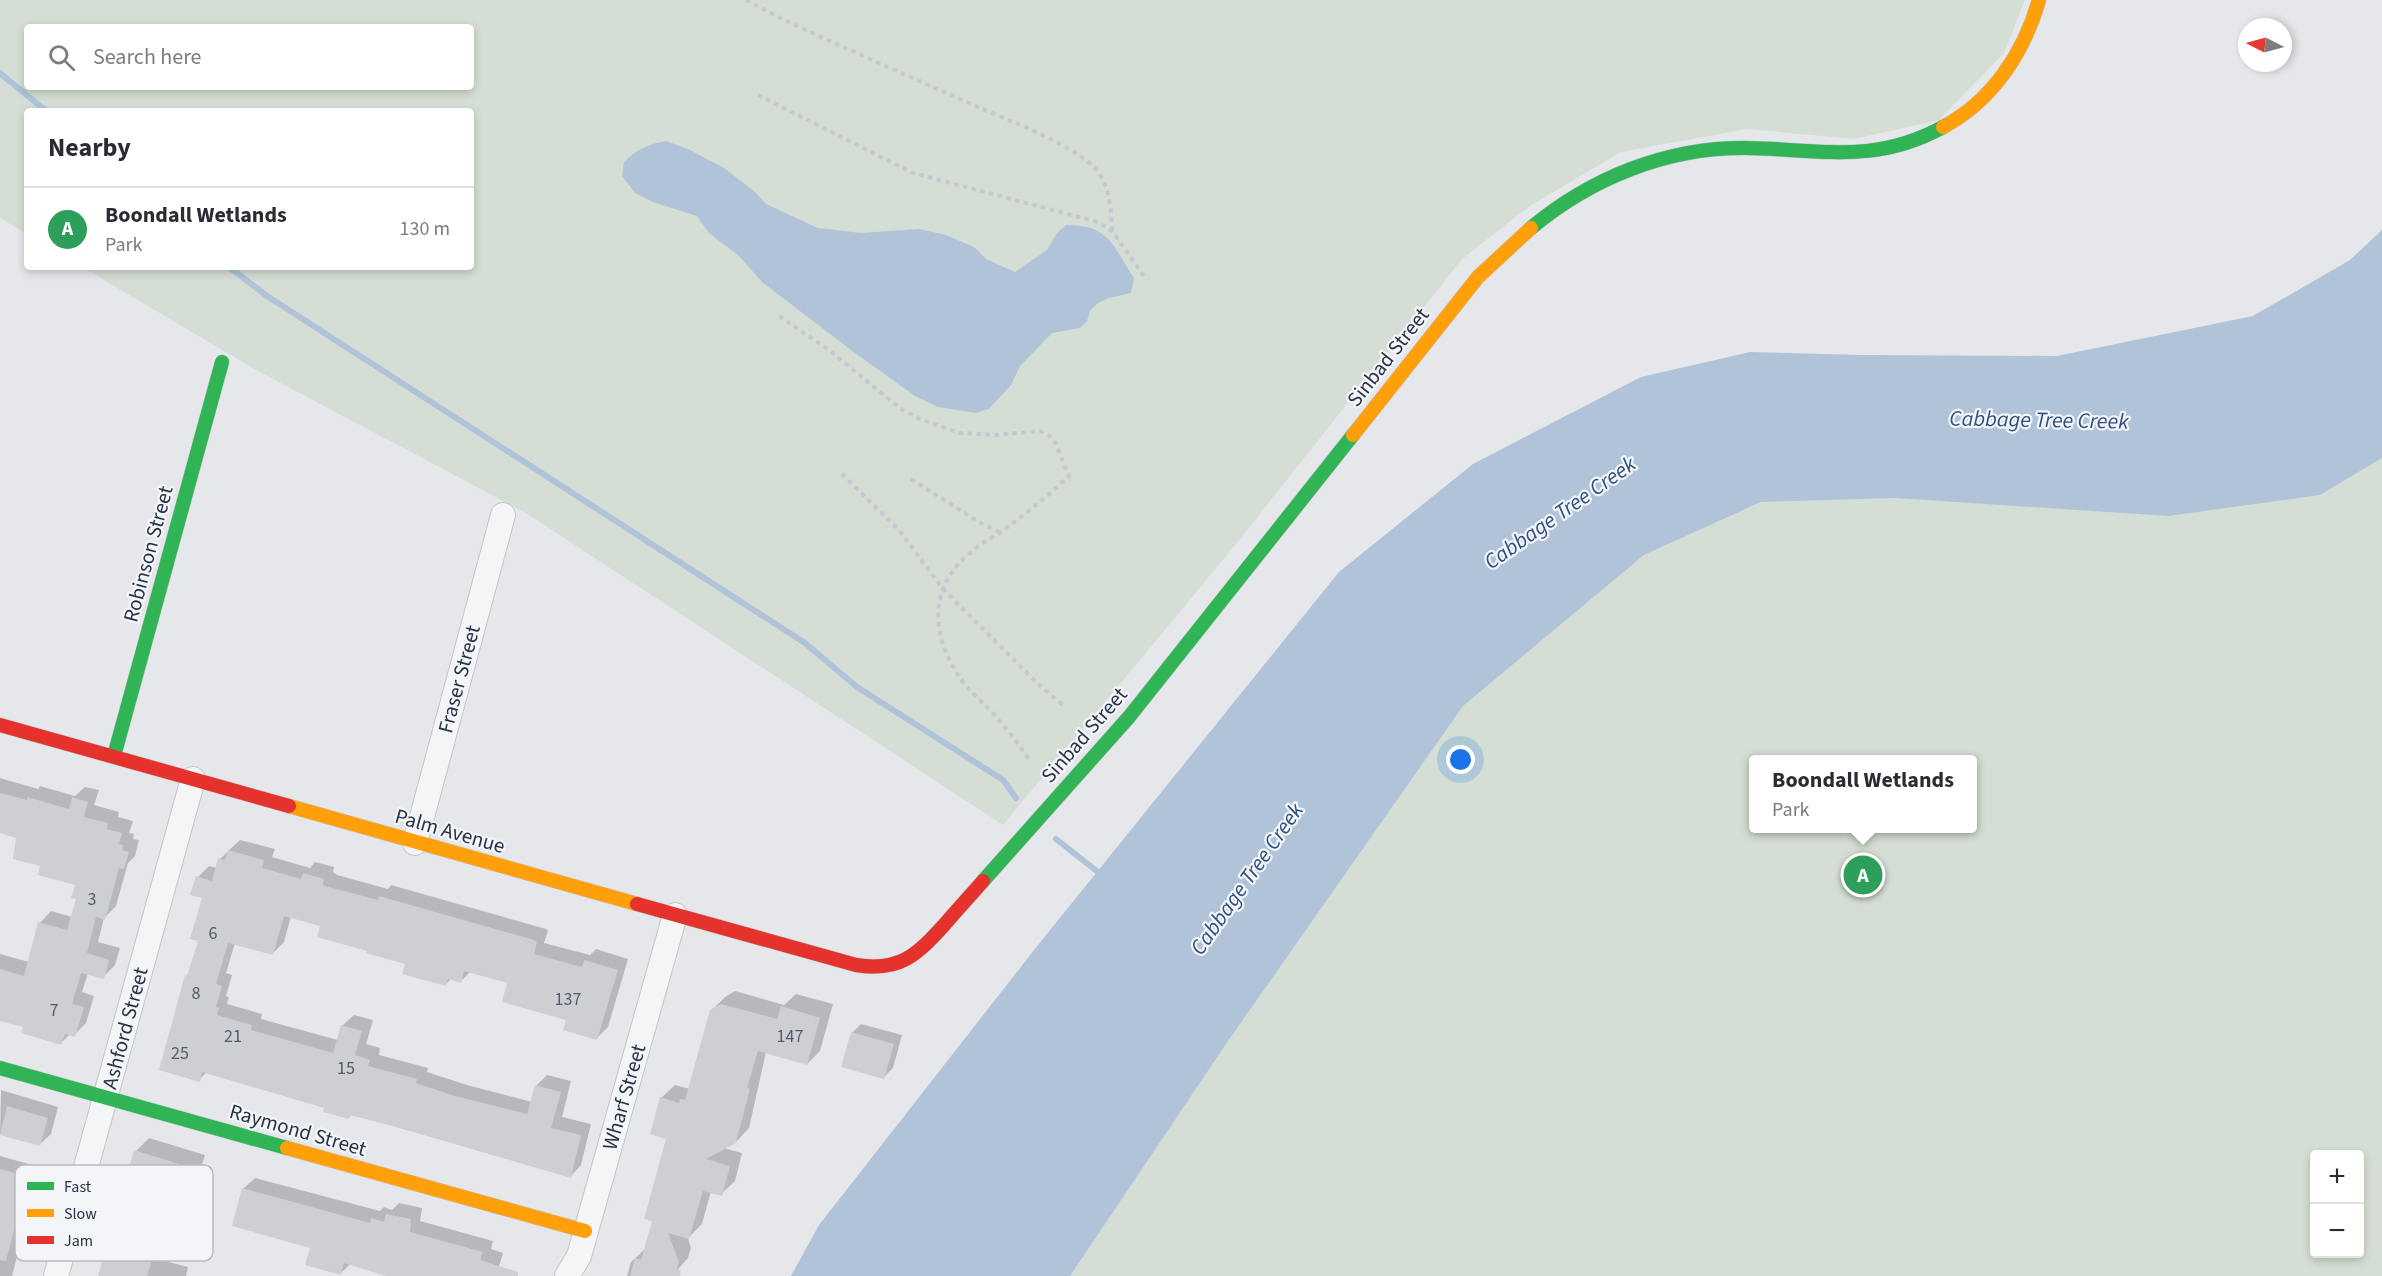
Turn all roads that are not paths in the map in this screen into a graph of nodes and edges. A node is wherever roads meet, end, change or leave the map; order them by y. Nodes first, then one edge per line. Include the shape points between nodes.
1 (2039, 0) edge
2 (222, 362) dead end
3 (503, 515) dead end
4 (0, 725) edge
5 (114, 756) junction
6 (193, 780) junction
7 (415, 843) junction
8 (675, 915) junction
9 (890, 967) joint
10 (0, 1068) edge
11 (105, 1098) junction
12 (87, 1165) edge
13 (585, 1231) junction
14 (60, 1261) edge
15 (56, 1276) edge
16 (567, 1276) edge

1 - 9 street, Sinbad Street via 2026,39 2000,79 1968,112 1923,138 1900,146 1846,152 1723,149 1663,159 1586,190 1521,235 1478,278 1129,717 927,944 907,961
2 - 5 street, Robinson Street
3 - 7 street, Fraser Street
4 - 5 street, Palm Avenue
5 - 6 street, Palm Avenue
6 - 7 street, Palm Avenue
6 - 11 street, Ashford Street
7 - 8 street, Palm Avenue
8 - 9 street, Palm Avenue via 868,968
8 - 13 street, Wharf Street
10 - 11 street, Raymond Street
11 - 12 street, Ashford Street
11 - 13 street, Raymond Street
13 - 16 street, Wharf Street via 579,1256
14 - 15 street, Ashford Street

